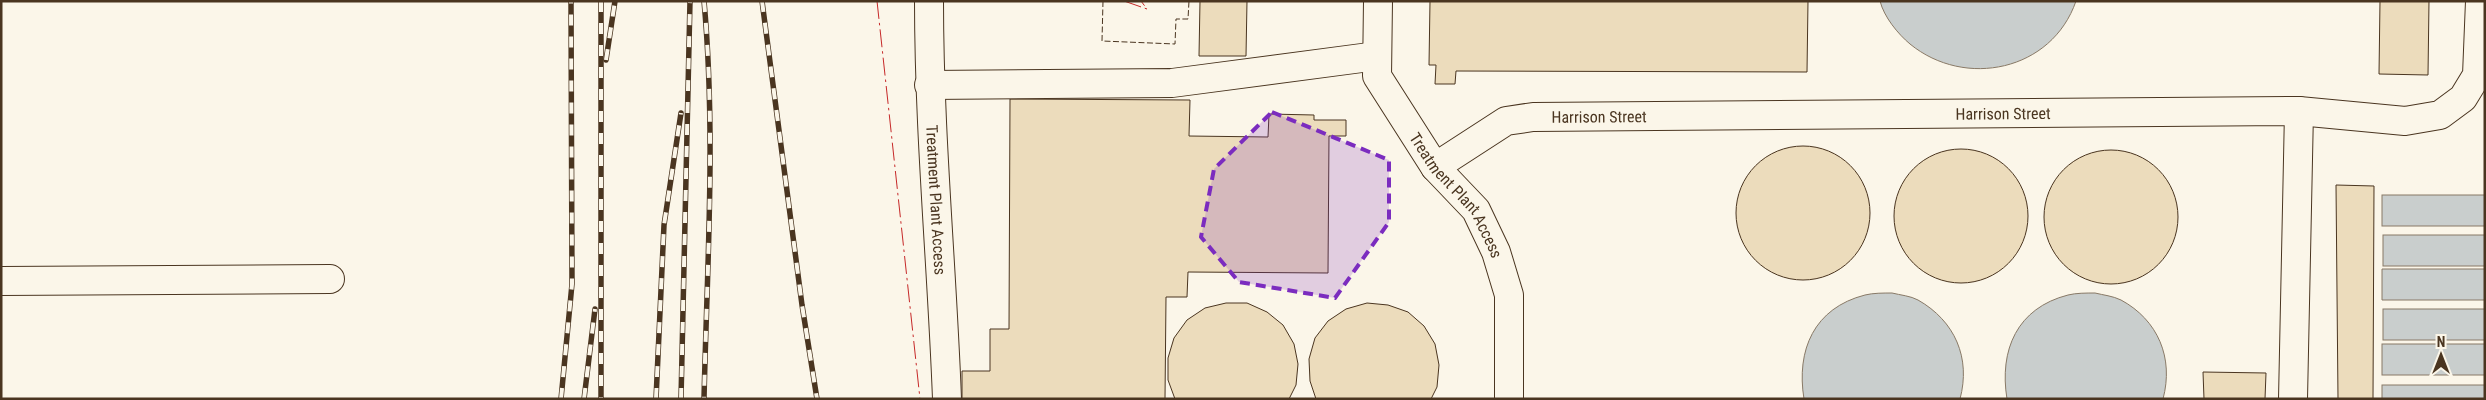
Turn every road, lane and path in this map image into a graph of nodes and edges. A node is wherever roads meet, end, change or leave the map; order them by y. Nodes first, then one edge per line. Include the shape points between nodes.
1 (929, 1) edge
2 (1378, 1) edge
3 (2480, 1) edge
4 (1377, 56) junction
5 (929, 85) junction
6 (2299, 112) junction
7 (1435, 167) junction
8 (330, 279) dead end
9 (1, 281) edge
10 (947, 399) edge
11 (1509, 399) edge
12 (2293, 399) edge

1 - 5 lane, Treatment Plant Access
2 - 4 lane, Treatment Plant Access
3 - 6 lane via 2478,75 2464,98 2440,115 2404,120
4 - 5 lane via 1172,84
4 - 7 lane, Treatment Plant Access via 1377,76
5 - 10 lane, Treatment Plant Access
6 - 7 lane, Harrison Street via 1533,117 1506,121
6 - 12 lane
7 - 11 lane, Treatment Plant Access via 1476,210 1496,252 1510,295
8 - 9 lane

